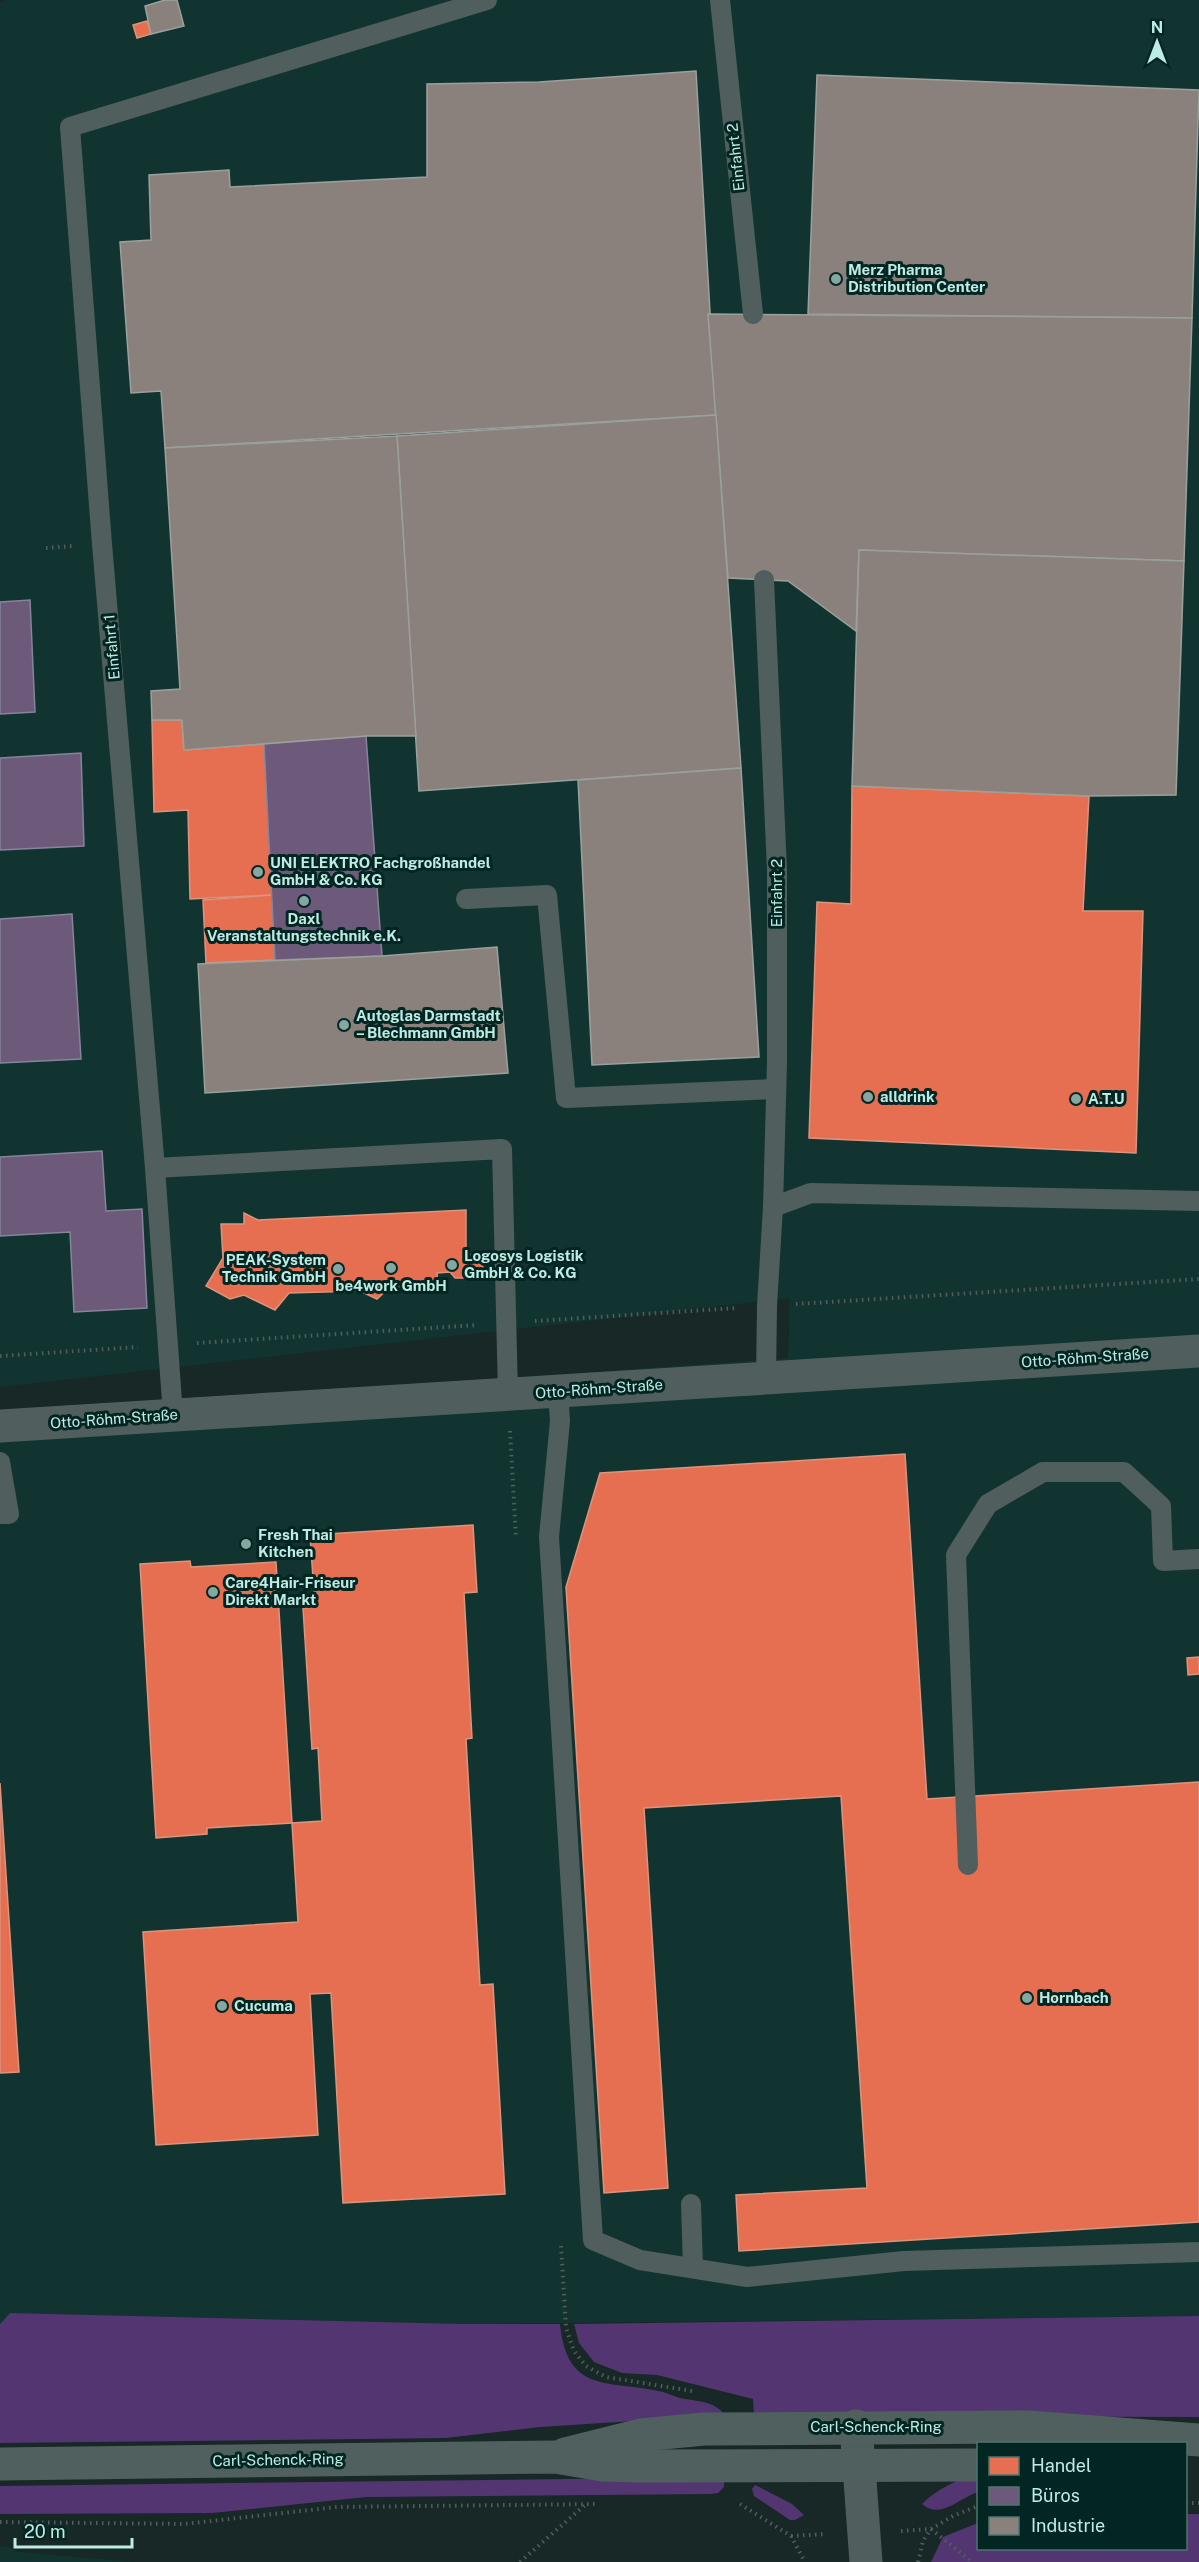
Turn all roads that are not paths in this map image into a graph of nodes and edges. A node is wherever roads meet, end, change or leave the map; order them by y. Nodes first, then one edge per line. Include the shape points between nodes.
1 (487, 0) edge
2 (720, 0) edge
3 (753, 315) dead end
4 (764, 580) dead end
5 (466, 899) dead end
6 (776, 1089) junction
7 (155, 1168) junction
8 (1199, 1201) edge
9 (773, 1207) junction
10 (1199, 1351) edge
11 (766, 1378) junction
12 (558, 1391) junction
13 (508, 1394) junction
14 (173, 1415) junction
15 (0, 1426) edge
16 (0, 1462) edge
17 (0, 1514) edge
18 (1199, 1559) edge
19 (968, 1865) dead end
20 (691, 2204) dead end
21 (1199, 2252) edge
22 (693, 2268) junction
23 (856, 2426) junction
24 (1199, 2440) edge
25 (555, 2457) junction
26 (0, 2464) edge
27 (977, 2465) edge
28 (859, 2466) junction
29 (866, 2562) edge

1 - 7 lane, Einfahrt 1 via 70,127
2 - 3 lane, Einfahrt 2
4 - 6 lane, Einfahrt 2 via 777,870
5 - 6 lane via 547,894 566,1098
6 - 9 lane, Einfahrt 2
7 - 13 lane via 502,1149
7 - 14 lane, Einfahrt 1
8 - 9 lane via 811,1193
9 - 11 lane, Einfahrt 2
10 - 11 street, Otto-Röhm-Straße
11 - 12 street, Otto-Röhm-Straße
12 - 13 street, Otto-Röhm-Straße
12 - 22 lane via 560,1421 549,1537 593,2240 640,2260
13 - 14 street, Otto-Röhm-Straße
14 - 15 street, Otto-Röhm-Straße
16 - 17 lane via 9,1514
18 - 19 lane via 1163,1561 1161,1506 1124,1472 1042,1472 988,1504 956,1555
20 - 22 lane
21 - 22 lane via 904,2261 747,2277
23 - 24 main road, Carl-Schenck-Ring via 1028,2427
23 - 25 main road, Carl-Schenck-Ring via 673,2431 616,2440
23 - 28 street
25 - 26 main road, Carl-Schenck-Ring
25 - 28 main road, Carl-Schenck-Ring via 639,2466
27 - 28 main road, Carl-Schenck-Ring
28 - 29 street

